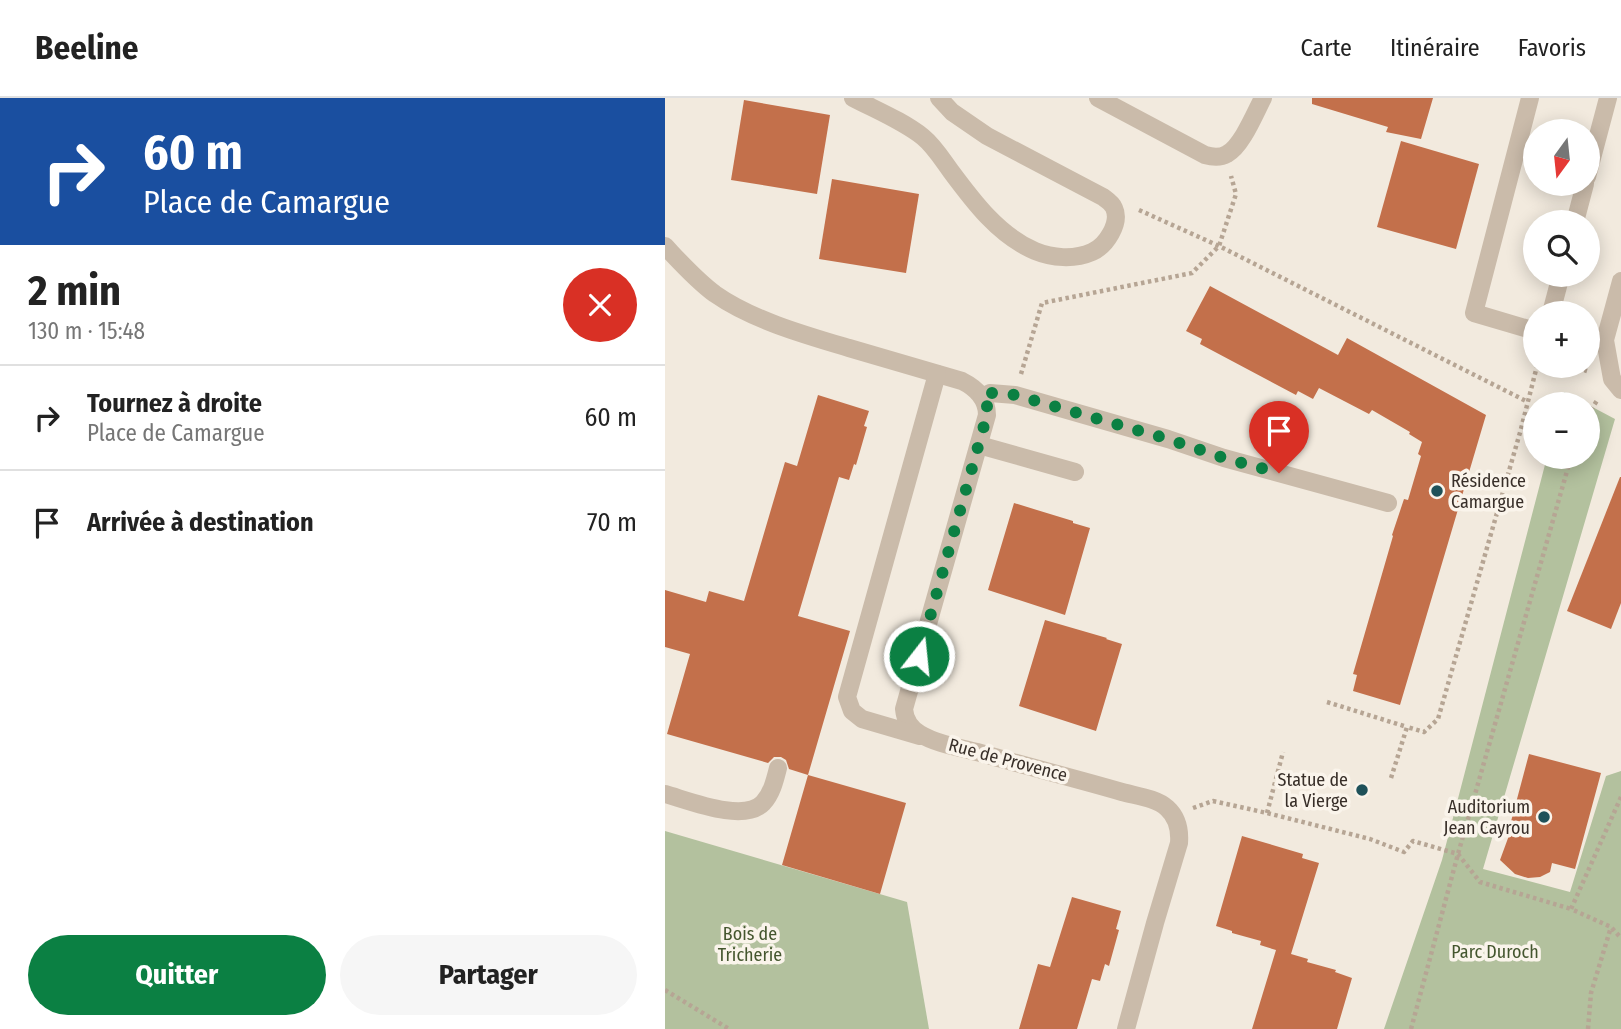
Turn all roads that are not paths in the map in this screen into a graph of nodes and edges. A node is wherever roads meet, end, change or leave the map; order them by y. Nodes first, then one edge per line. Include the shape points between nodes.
1 (853, 98) edge
2 (939, 98) edge
3 (1098, 98) edge
4 (1263, 98) edge
5 (1530, 98) edge
6 (1608, 98) edge
7 (1600, 128) edge
8 (665, 246) edge
9 (1621, 281) edge
10 (1523, 327) edge
11 (937, 374) junction
12 (1621, 390) edge
13 (982, 397) junction
14 (979, 445) junction
15 (1075, 472) dead end
16 (1388, 503) dead end
17 (930, 739) junction
18 (778, 768) dead end
19 (665, 794) edge
20 (1126, 1029) edge

1 - 2 street via 924,138 976,204 1018,242 1049,256 1082,256 1101,247 1112,229 1114,206 987,136
3 - 4 street via 1212,157 1226,154 1241,140
5 - 10 street via 1474,313
6 - 7 street
8 - 11 street via 709,289 758,316
9 - 12 street via 1605,340 1612,379
11 - 13 street via 967,384
11 - 17 street via 847,697 852,711 862,719
13 - 14 street, Rue de Provence via 988,410
13 - 16 street via 990,393 1015,395
14 - 15 street
14 - 17 street, Rue de Provence via 904,709 913,729
17 - 20 street, Rue de Provence via 1148,799 1166,807 1173,816 1179,843
18 - 19 street via 769,796 753,811 731,812

